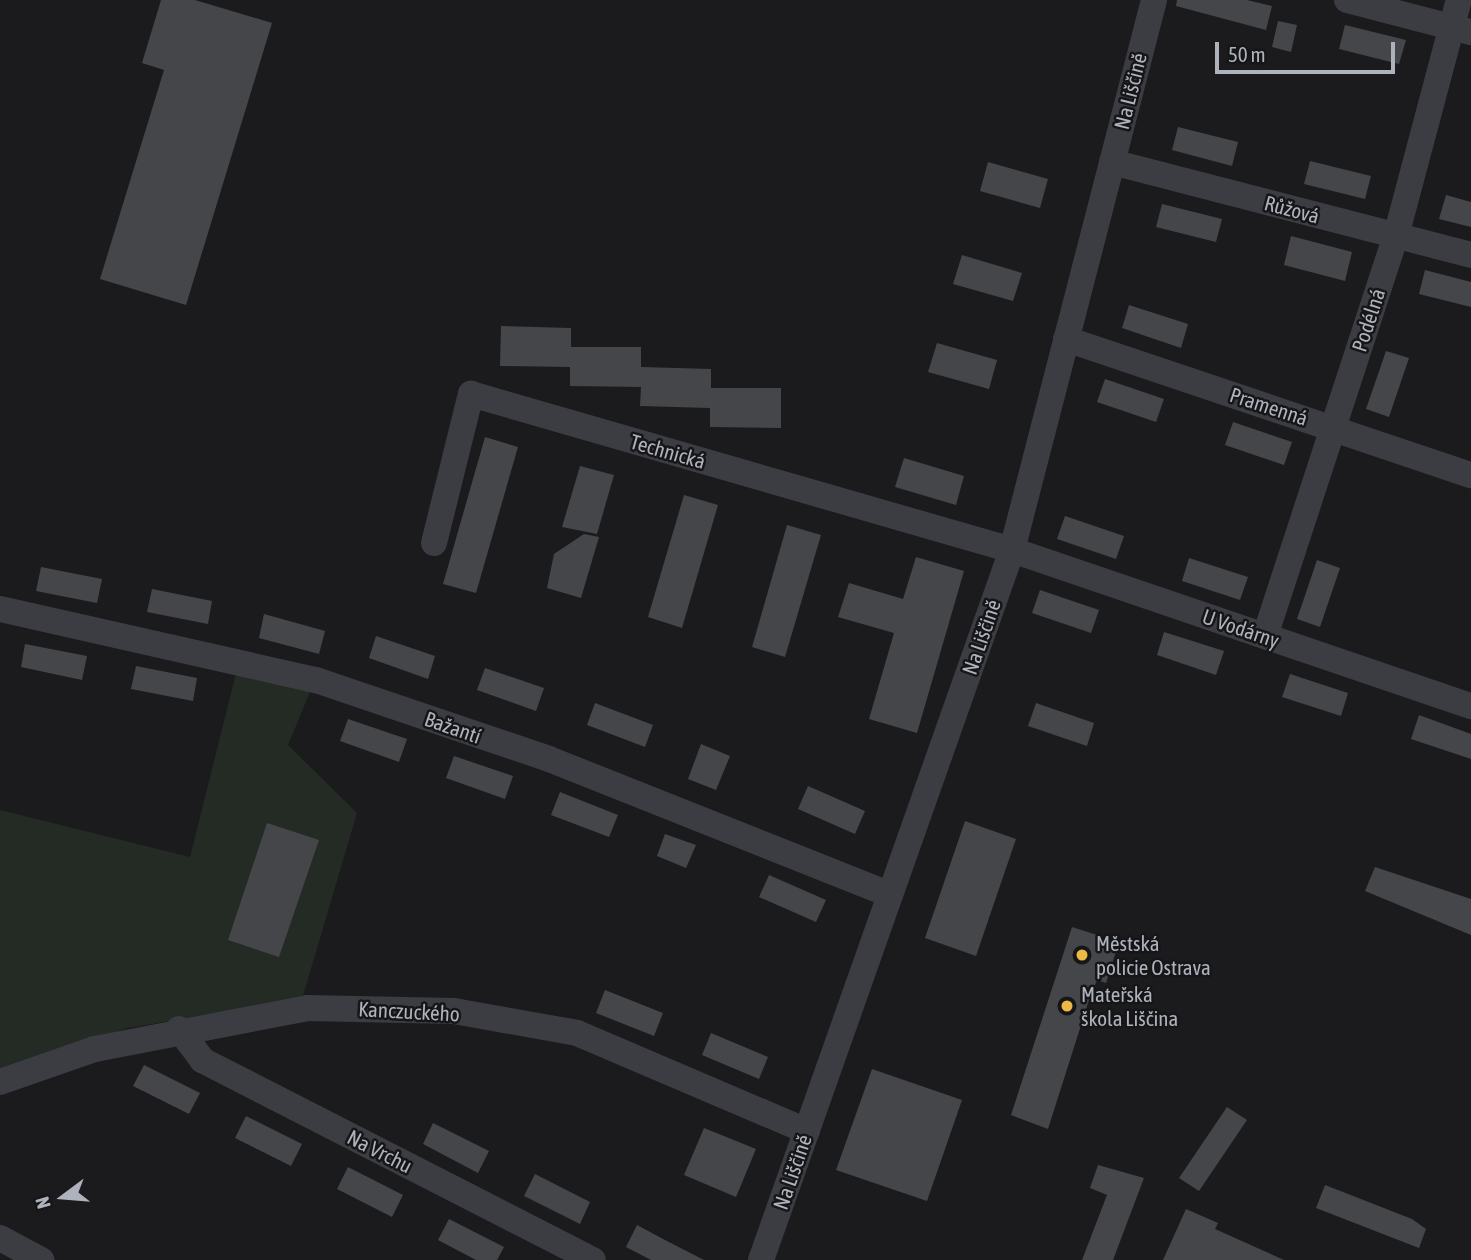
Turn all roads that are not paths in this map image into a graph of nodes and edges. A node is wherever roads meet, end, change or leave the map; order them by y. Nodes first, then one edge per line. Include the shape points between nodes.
1 (1154, 0) edge
2 (1347, 0) edge
3 (1459, 0) edge
4 (1461, 29) edge
5 (1112, 162) junction
6 (1396, 236) junction
7 (1471, 255) edge
8 (1066, 339) junction
9 (1334, 427) junction
10 (1471, 475) edge
11 (434, 543) dead end
12 (1012, 550) junction
13 (0, 609) edge
14 (1265, 636) junction
15 (1471, 706) edge
16 (890, 895) junction
17 (179, 1029) junction
18 (0, 1082) edge
19 (807, 1131) junction
20 (0, 1238) edge
21 (41, 1260) edge
22 (593, 1260) edge
23 (761, 1260) edge

1 - 5 street, Na Liščině
2 - 4 street
3 - 4 street, Podélná
4 - 6 street, Podélná
5 - 6 street, Růžová
5 - 8 street, Na Liščině
6 - 7 street, Růžová
6 - 9 street, Podélná
8 - 9 street, Pramenná
8 - 12 street, Na Liščině
9 - 10 street, Pramenná
9 - 14 street, Podélná
11 - 12 street, Technická via 471,394
12 - 14 street, U Vodárny
12 - 16 street, Na Liščině
13 - 16 street, Bažantí via 316,680 549,759
14 - 15 street, U Vodárny
16 - 19 street, Na Liščině
17 - 18 street, Kanczuckého via 49,1062
17 - 19 street, Kanczuckého via 307,1008 454,1011 577,1033
17 - 22 street, Na Vrchu via 202,1060
19 - 23 street, Na Liščině
20 - 21 street

